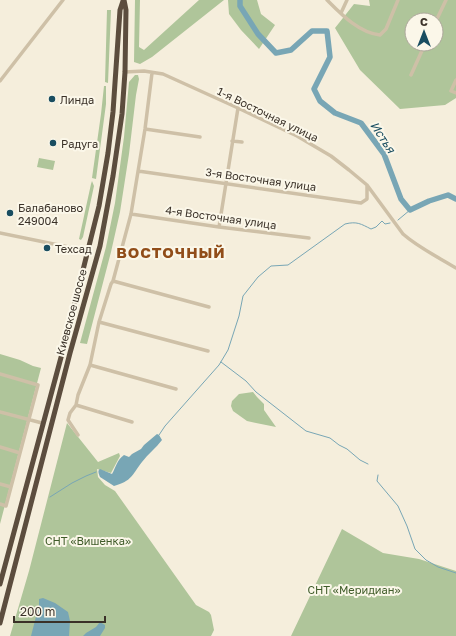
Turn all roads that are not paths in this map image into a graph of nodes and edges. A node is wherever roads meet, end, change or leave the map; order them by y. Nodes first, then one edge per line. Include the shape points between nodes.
1 (63, 0) edge
2 (124, 0) edge
3 (327, 0) edge
4 (347, 0) edge
5 (398, 0) edge
6 (446, 0) edge
7 (441, 12) edge
8 (341, 13) junction
9 (421, 52) edge
10 (125, 72) junction
11 (152, 72) junction
12 (411, 75) dead end
13 (456, 80) edge
14 (0, 81) edge
15 (456, 93) edge
16 (238, 108) junction
17 (145, 129) junction
18 (200, 137) dead end
19 (232, 141) junction
20 (242, 142) dead end
21 (138, 171) junction
22 (103, 182) junction
23 (112, 183) junction
24 (226, 183) junction
25 (367, 185) junction
26 (131, 214) junction
27 (219, 227) junction
28 (0, 233) edge
29 (309, 238) dead end
30 (88, 251) junction
31 (456, 268) edge
32 (113, 281) junction
33 (209, 307) dead end
34 (99, 322) junction
35 (208, 351) dead end
36 (90, 365) junction
37 (0, 374) edge
38 (176, 390) dead end
39 (76, 405) junction
40 (0, 412) edge
41 (29, 420) junction
42 (132, 422) dead end
43 (42, 423) junction
44 (78, 435) dead end
45 (0, 447) edge
46 (20, 453) junction
47 (0, 484) edge
48 (11, 487) junction
49 (0, 504) edge
50 (1, 577) edge
51 (0, 584) edge
52 (0, 623) edge

1 - 14 street
2 - 10 highway, Киевское шоссе
2 - 22 highway, Киевское шоссе via 120,10 114,112
3 - 8 street
4 - 8 street
5 - 8 street via 386,29 380,35 368,33
6 - 7 street
9 - 12 street
10 - 11 street, 1-я Восточная улица
10 - 23 highway, Киевское шоссе
11 - 16 street, 1-я Восточная улица via 162,74
11 - 17 street
13 - 15 street via 451,91
16 - 19 street
16 - 25 street, 1-я Восточная улица via 311,144
17 - 18 street
17 - 21 street
19 - 20 street
19 - 24 street
21 - 24 street, 3-я Восточная улица
21 - 26 street
22 - 23 highway via 110,178
22 - 30 highway, Киевское шоссе
23 - 52 highway, Киевское шоссе via 100,246
24 - 25 street, 3-я Восточная улица via 361,203 366,199
24 - 27 street
25 - 31 street, 1-я Восточная улица via 403,234
26 - 27 street, 4-я Восточная улица
26 - 32 street
27 - 29 street, 4-я Восточная улица
28 - 30 street
30 - 43 highway, Киевское шоссе
32 - 33 street
32 - 34 street
34 - 35 street
34 - 36 street
36 - 38 street
36 - 39 street
37 - 41 street via 38,385
39 - 42 street
39 - 44 street via 68,420
40 - 41 street
41 - 43 street
41 - 46 street
43 - 50 highway, Киевское шоссе
45 - 46 street
46 - 48 street
47 - 48 street
48 - 49 street via 6,506
50 - 51 highway, Киевское шоссе

